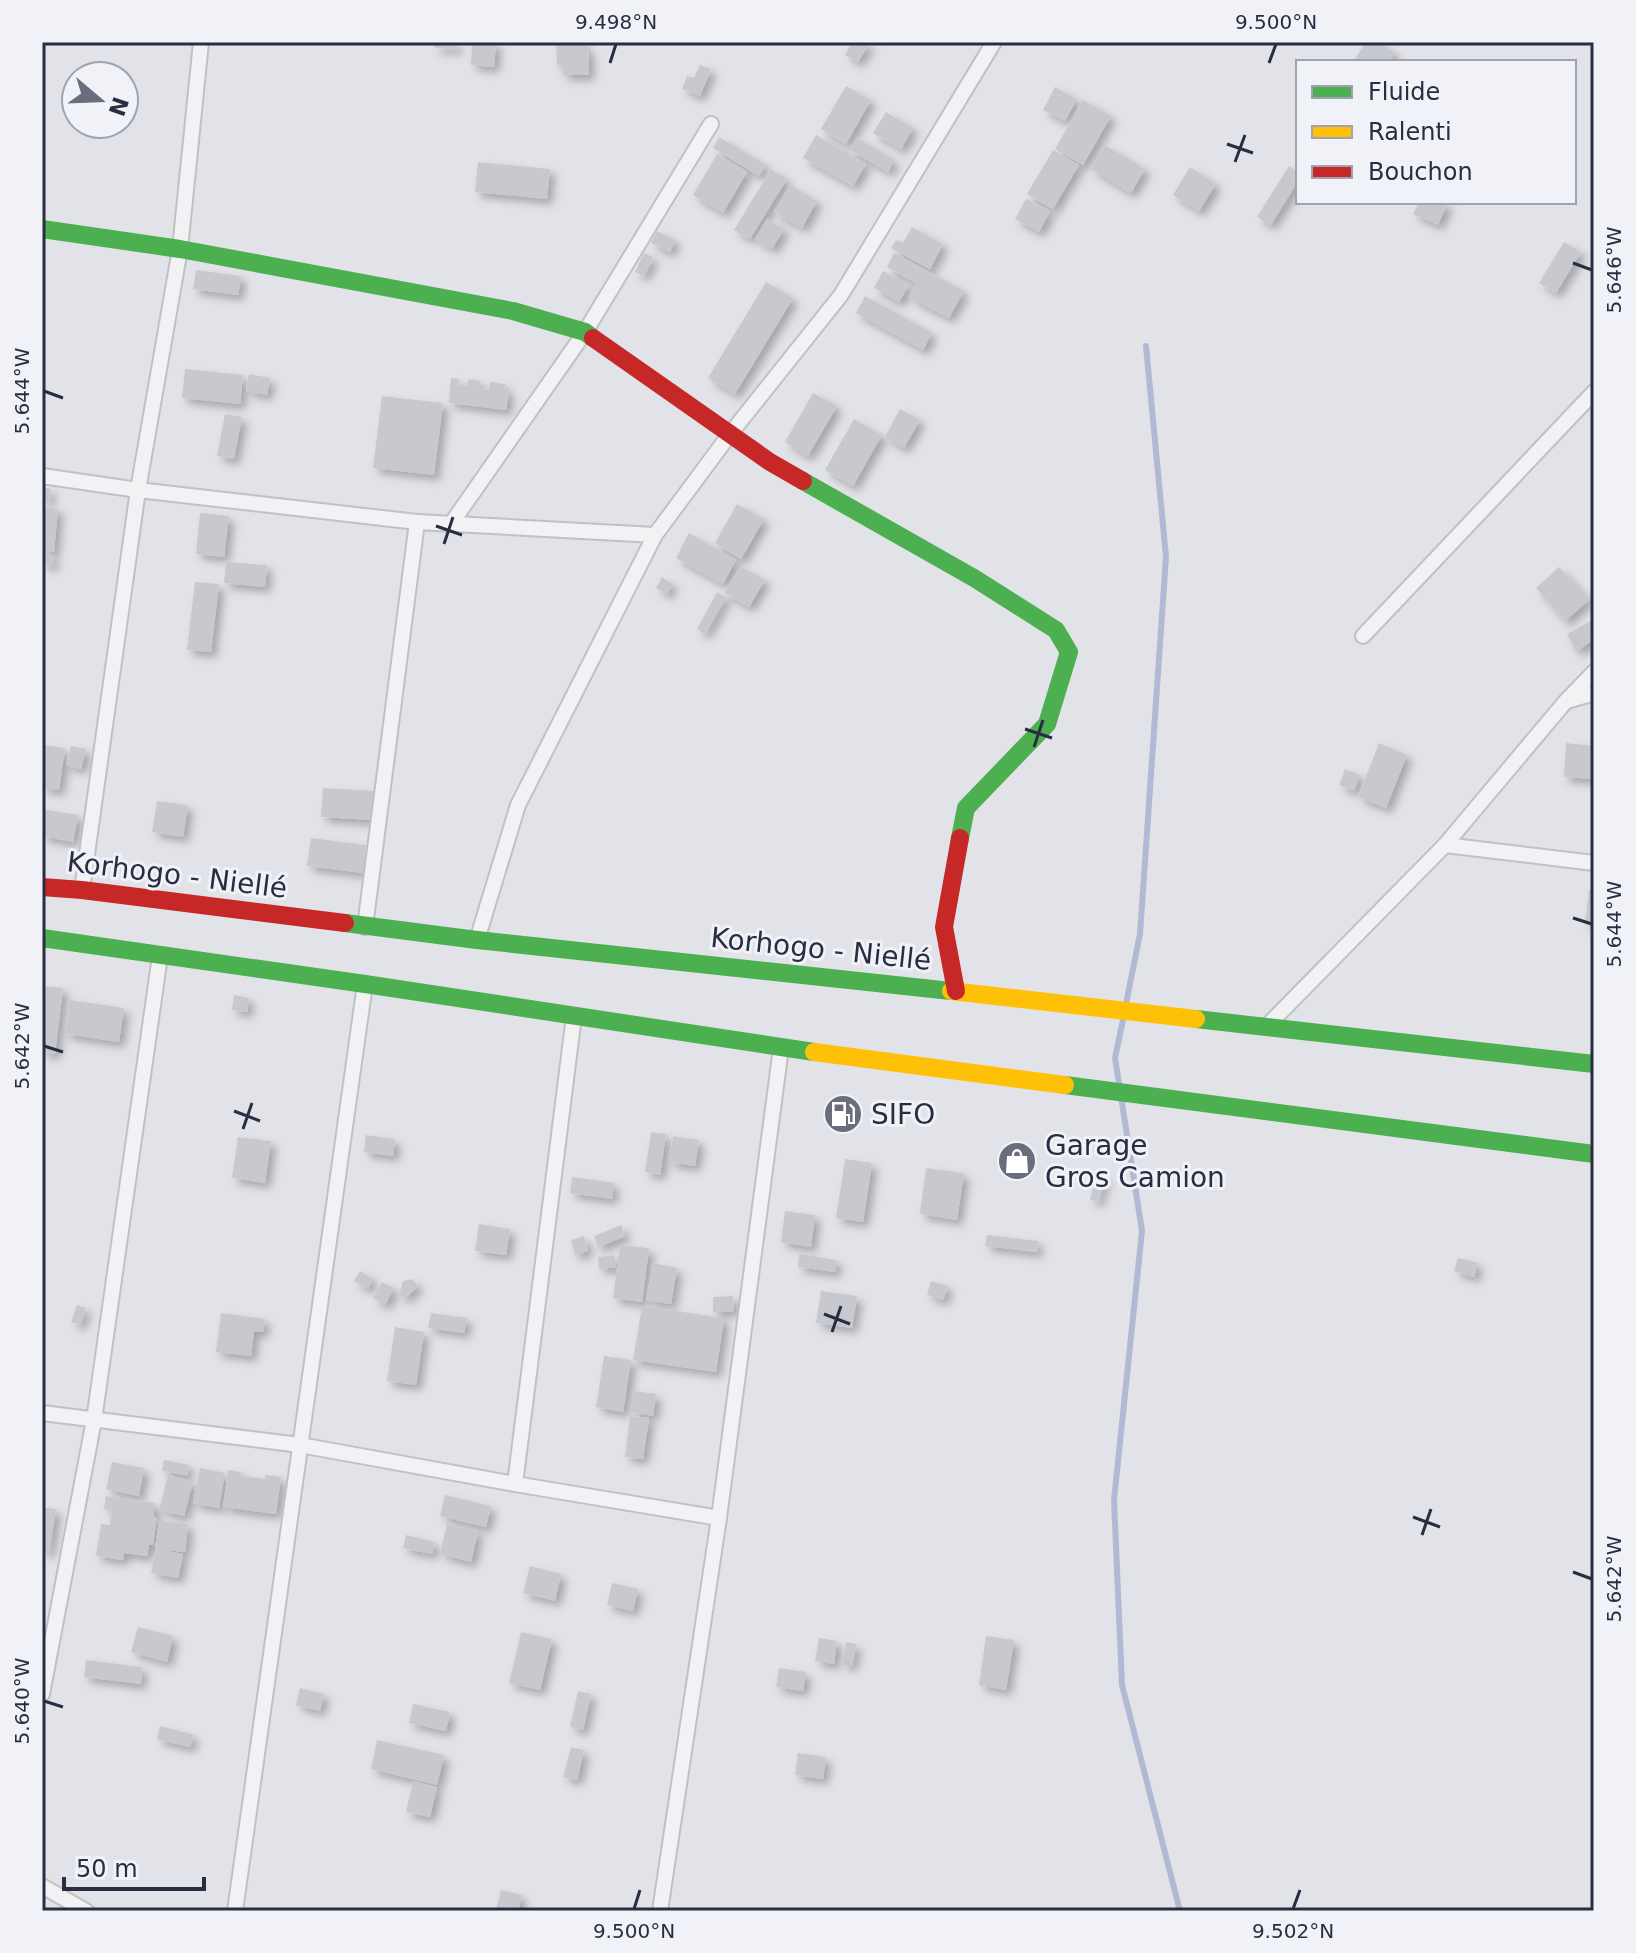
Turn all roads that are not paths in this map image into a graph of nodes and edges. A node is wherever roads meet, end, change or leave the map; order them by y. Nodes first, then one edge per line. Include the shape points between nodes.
1 (201, 42) edge
2 (994, 42) edge
3 (711, 124) dead end
4 (42, 229) edge
5 (180, 249) junction
6 (585, 332) junction
7 (1594, 392) edge
8 (730, 434) junction
9 (42, 476) edge
10 (138, 490) junction
11 (417, 522) junction
12 (451, 524) junction
13 (655, 535) junction
14 (1363, 636) dead end
15 (1594, 672) edge
16 (1594, 693) edge
17 (1566, 701) junction
18 (1445, 845) junction
19 (1594, 863) edge
20 (42, 887) edge
21 (82, 890) junction
22 (365, 927) junction
23 (42, 938) edge
24 (477, 940) junction
25 (160, 956) junction
26 (365, 984) junction
27 (956, 991) junction
28 (574, 1016) junction
29 (1266, 1027) junction
30 (781, 1048) junction
31 (1594, 1064) edge
32 (1594, 1154) edge
33 (42, 1413) edge
34 (94, 1420) junction
35 (300, 1445) junction
36 (515, 1484) junction
37 (719, 1518) junction
38 (42, 1694) edge
39 (42, 1886) edge
40 (86, 1911) edge
41 (235, 1911) edge
42 (660, 1911) edge

1 - 5 street
2 - 8 street via 841,295
3 - 6 street
4 - 5 street
5 - 6 street via 513,311
5 - 10 street
6 - 8 street
6 - 12 street
7 - 14 street
8 - 13 street
8 - 27 street via 1056,630 1069,652 1047,724 966,808 944,927
9 - 10 street
10 - 11 street
10 - 21 street
11 - 12 street
11 - 22 street
12 - 13 street
13 - 24 street via 518,805
15 - 17 street
16 - 17 street
17 - 18 street
18 - 19 street
18 - 29 street
20 - 21 street, Korhogo - Niellé
21 - 22 street, Korhogo - Niellé
22 - 24 street, Korhogo - Niellé
23 - 25 street
24 - 27 street, Korhogo - Niellé
25 - 26 street
25 - 34 street
26 - 28 street
26 - 35 street
27 - 29 street, Korhogo - Niellé
28 - 30 street
28 - 36 street
29 - 31 street, Korhogo - Niellé
30 - 32 street
30 - 37 street
33 - 34 street
34 - 35 street
34 - 38 street
35 - 36 street
35 - 41 street
36 - 37 street
37 - 42 street
39 - 40 street

